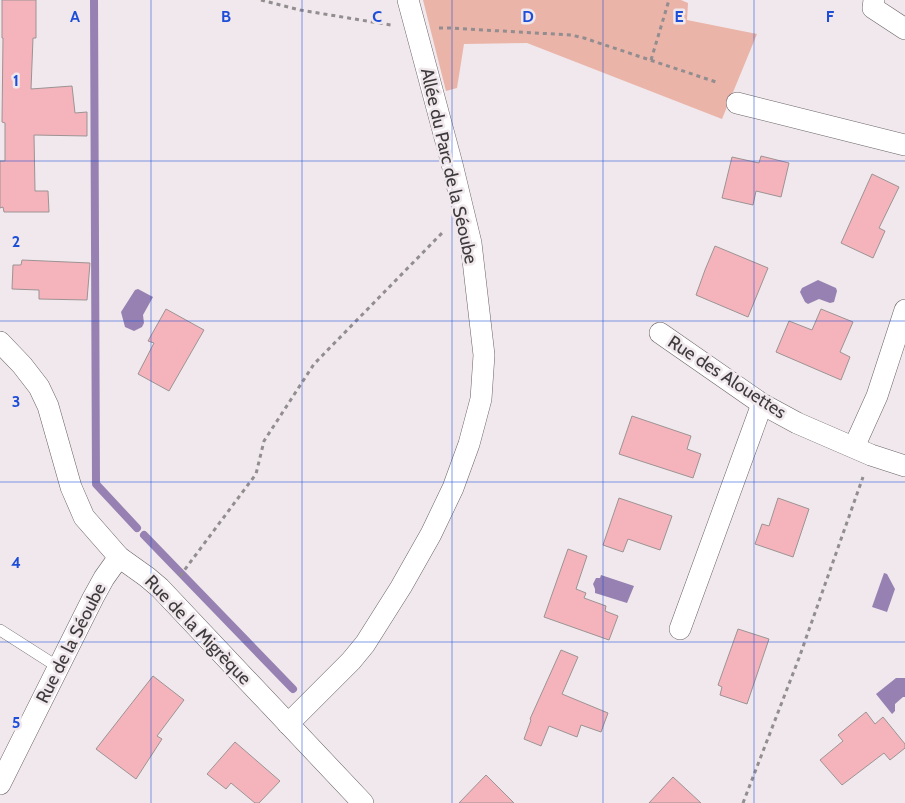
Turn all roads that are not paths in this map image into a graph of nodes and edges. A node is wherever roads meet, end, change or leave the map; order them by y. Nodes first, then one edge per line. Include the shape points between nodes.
1 (408, 0) edge
2 (874, 0) edge
3 (905, 29) edge
4 (737, 103) dead end
5 (905, 145) edge
6 (905, 310) edge
7 (660, 334) dead end
8 (0, 342) edge
9 (762, 404) junction
10 (862, 451) junction
11 (905, 466) edge
12 (119, 558) junction
13 (680, 628) dead end
14 (0, 630) edge
15 (58, 667) junction
16 (288, 724) junction
17 (0, 784) edge
18 (363, 803) edge

1 - 16 street, Allée du Parc de la Séoube via 471,243 484,355 481,399 453,488 401,587 351,661
2 - 3 street via 873,8
4 - 5 street
6 - 10 street
7 - 9 street, Rue des Alouettes
8 - 12 street, Rue de la Migrèque via 39,387 84,517
9 - 10 street, Rue des Alouettes
9 - 13 street
10 - 11 street, Rue des Alouettes
12 - 15 street, Rue de la Séoube via 104,578
12 - 16 street, Rue de la Migrèque via 167,594
14 - 15 lane
15 - 17 street, Rue de la Séoube
16 - 18 street, Rue de la Migrèque

